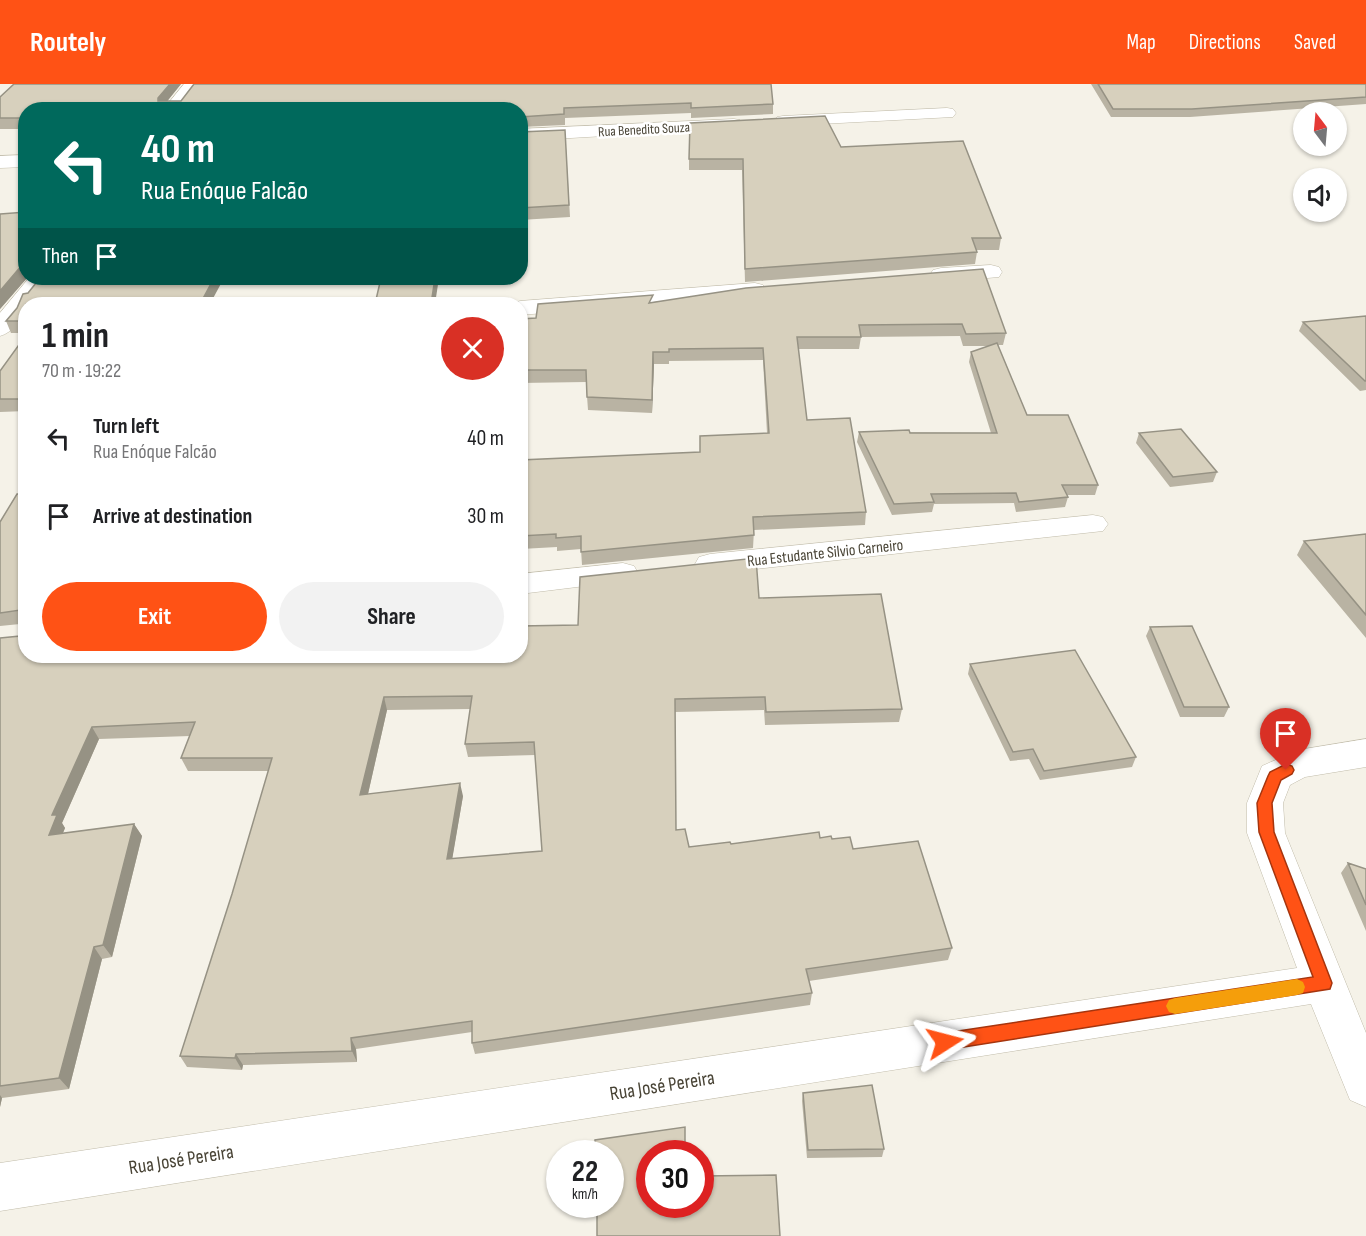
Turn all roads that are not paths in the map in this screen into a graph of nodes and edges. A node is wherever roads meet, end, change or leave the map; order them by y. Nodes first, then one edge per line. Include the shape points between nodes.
1 (193, 84) edge
2 (178, 102) edge
3 (947, 113) dead end
4 (528, 135) edge
5 (18, 161) edge
6 (0, 162) edge
7 (991, 272) dead end
8 (921, 277) edge
9 (35, 285) edge
10 (779, 288) edge
11 (25, 297) edge
12 (18, 306) edge
13 (528, 307) edge
14 (0, 329) edge
15 (1093, 524) dead end
16 (688, 567) edge
17 (652, 570) edge
18 (528, 583) edge
19 (1366, 753) edge
20 (1324, 983) junction
21 (1366, 1084) edge
22 (0, 1187) edge

1 - 2 street
3 - 4 street, Rua Benedito Souza
5 - 6 street
7 - 8 street
9 - 11 street
10 - 13 street
12 - 14 street
15 - 16 street, Rua Estudante Silvio Carneiro
17 - 18 street
19 - 20 street via 1298,764 1275,776 1265,803 1266,832
20 - 21 street
20 - 22 street, Rua José Pereira

